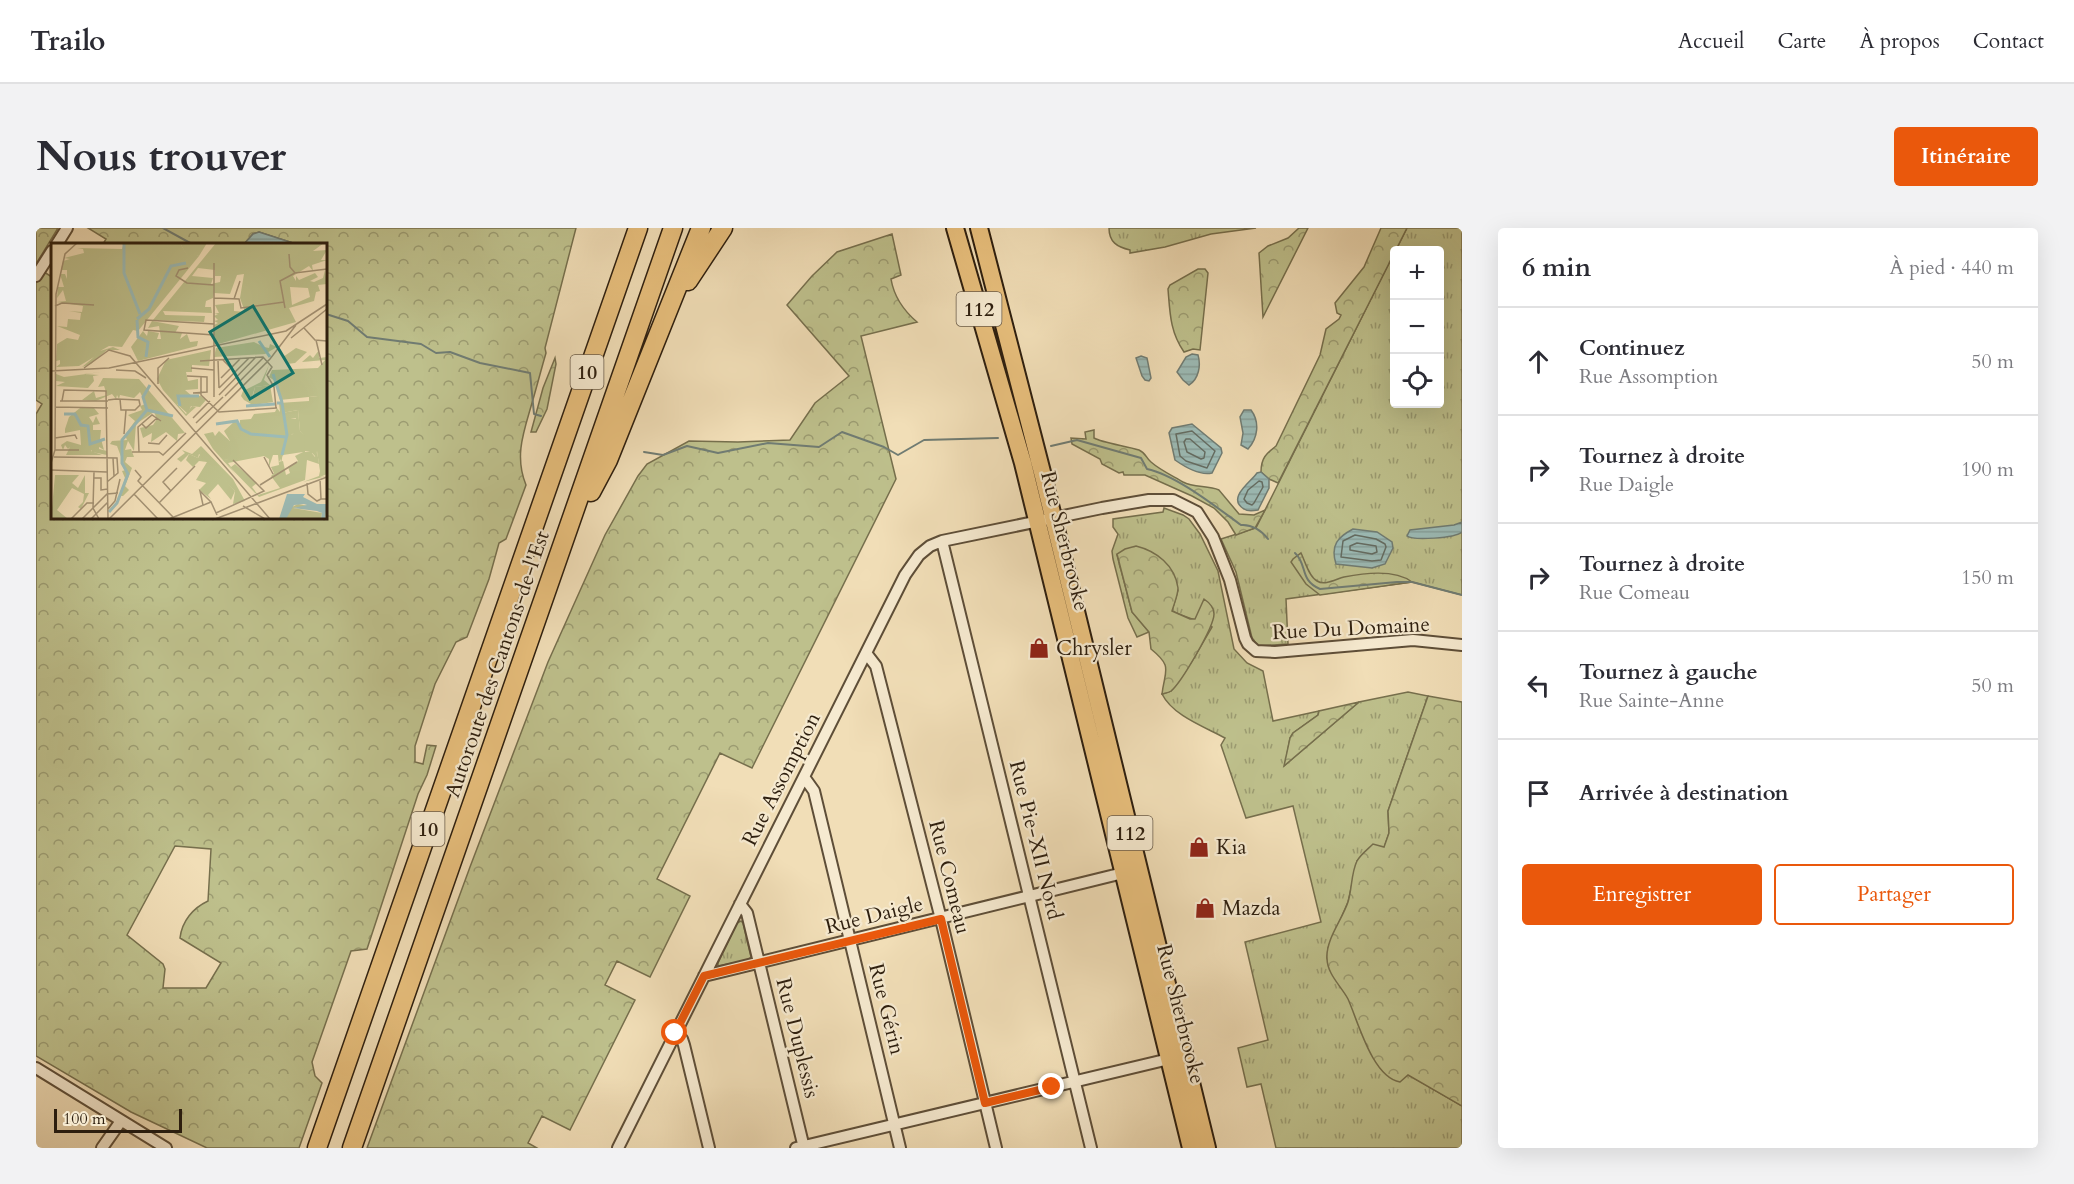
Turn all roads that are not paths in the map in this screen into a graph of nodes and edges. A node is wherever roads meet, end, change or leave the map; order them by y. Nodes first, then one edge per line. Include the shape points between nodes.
1 (68, 228) edge
2 (638, 228) edge
3 (674, 228) edge
4 (701, 228) edge
5 (723, 228) edge
6 (955, 228) edge
7 (979, 228) edge
8 (58, 243) edge
9 (51, 253) edge
10 (36, 276) edge
11 (669, 307) junction
12 (1045, 519) junction
13 (942, 541) junction
14 (556, 564) junction
15 (1462, 645) edge
16 (866, 653) junction
17 (804, 777) junction
18 (1123, 873) junction
19 (1030, 896) junction
20 (740, 904) junction
21 (941, 919) junction
22 (850, 941) junction
23 (760, 963) junction
24 (704, 976) junction
25 (675, 1033) junction
26 (1169, 1059) junction
27 (36, 1068) edge
28 (1074, 1082) junction
29 (985, 1103) junction
30 (121, 1121) junction
31 (895, 1125) junction
32 (801, 1147) edge
33 (102, 1148) edge
34 (166, 1148) edge
35 (317, 1148) edge
36 (352, 1148) edge
37 (618, 1148) edge
38 (709, 1148) edge
39 (900, 1148) edge
40 (996, 1148) edge
41 (1091, 1148) edge
42 (1191, 1148) edge
43 (1207, 1148) edge

1 - 8 street
2 - 35 highway, Autoroute des Cantons-de-l'Est / 10
3 - 14 highway, Autoroute des Cantons-de-l'Est / 10
4 - 11 highway
5 - 11 highway
6 - 12 main road, Rue Sherbrooke / 112 via 1010,416
7 - 12 main road, Rue Sherbrooke / 112
9 - 10 street
11 - 14 highway via 608,460
12 - 13 street, Rue Assomption
12 - 15 street, Rue Du Domaine via 1161,499 1189,506 1203,519 1220,553 1245,638 1256,651 1413,640
12 - 18 main road, Rue Sherbrooke / 112
12 - 43 main road, Rue Sherbrooke / 112
13 - 16 street, Rue Assomption via 924,550 909,568
13 - 19 street, Rue Pie-XII Nord
14 - 36 highway, Autoroute des Cantons-de-l'Est / 10
16 - 17 street, Rue Assomption
16 - 21 street, Rue Comeau via 876,666
17 - 20 street, Rue Assomption
17 - 22 street, Rue Gérin via 814,791
18 - 19 street, Rue Daigle
18 - 26 main road, Rue Sherbrooke / 112
19 - 21 street, Rue Daigle
19 - 28 street, Rue Pie-XII Nord
20 - 23 street, Rue Duplessis via 747,913
20 - 24 street, Rue Assomption
21 - 22 street, Rue Daigle
21 - 29 street, Rue Comeau
22 - 23 street, Rue Daigle
22 - 31 street, Rue Gérin
23 - 24 street, Rue Daigle
23 - 32 street, Rue Duplessis
24 - 25 street, Rue Assomption
25 - 37 street, Rue Assomption
25 - 38 street via 684,1045
26 - 28 street
26 - 42 main road, Rue Sherbrooke / 112
27 - 30 street
28 - 29 street
28 - 41 street, Rue Pie-XII Nord
29 - 31 street
29 - 40 street, Rue Comeau
30 - 33 street
30 - 34 street
31 - 32 street
31 - 39 street, Rue Gérin

